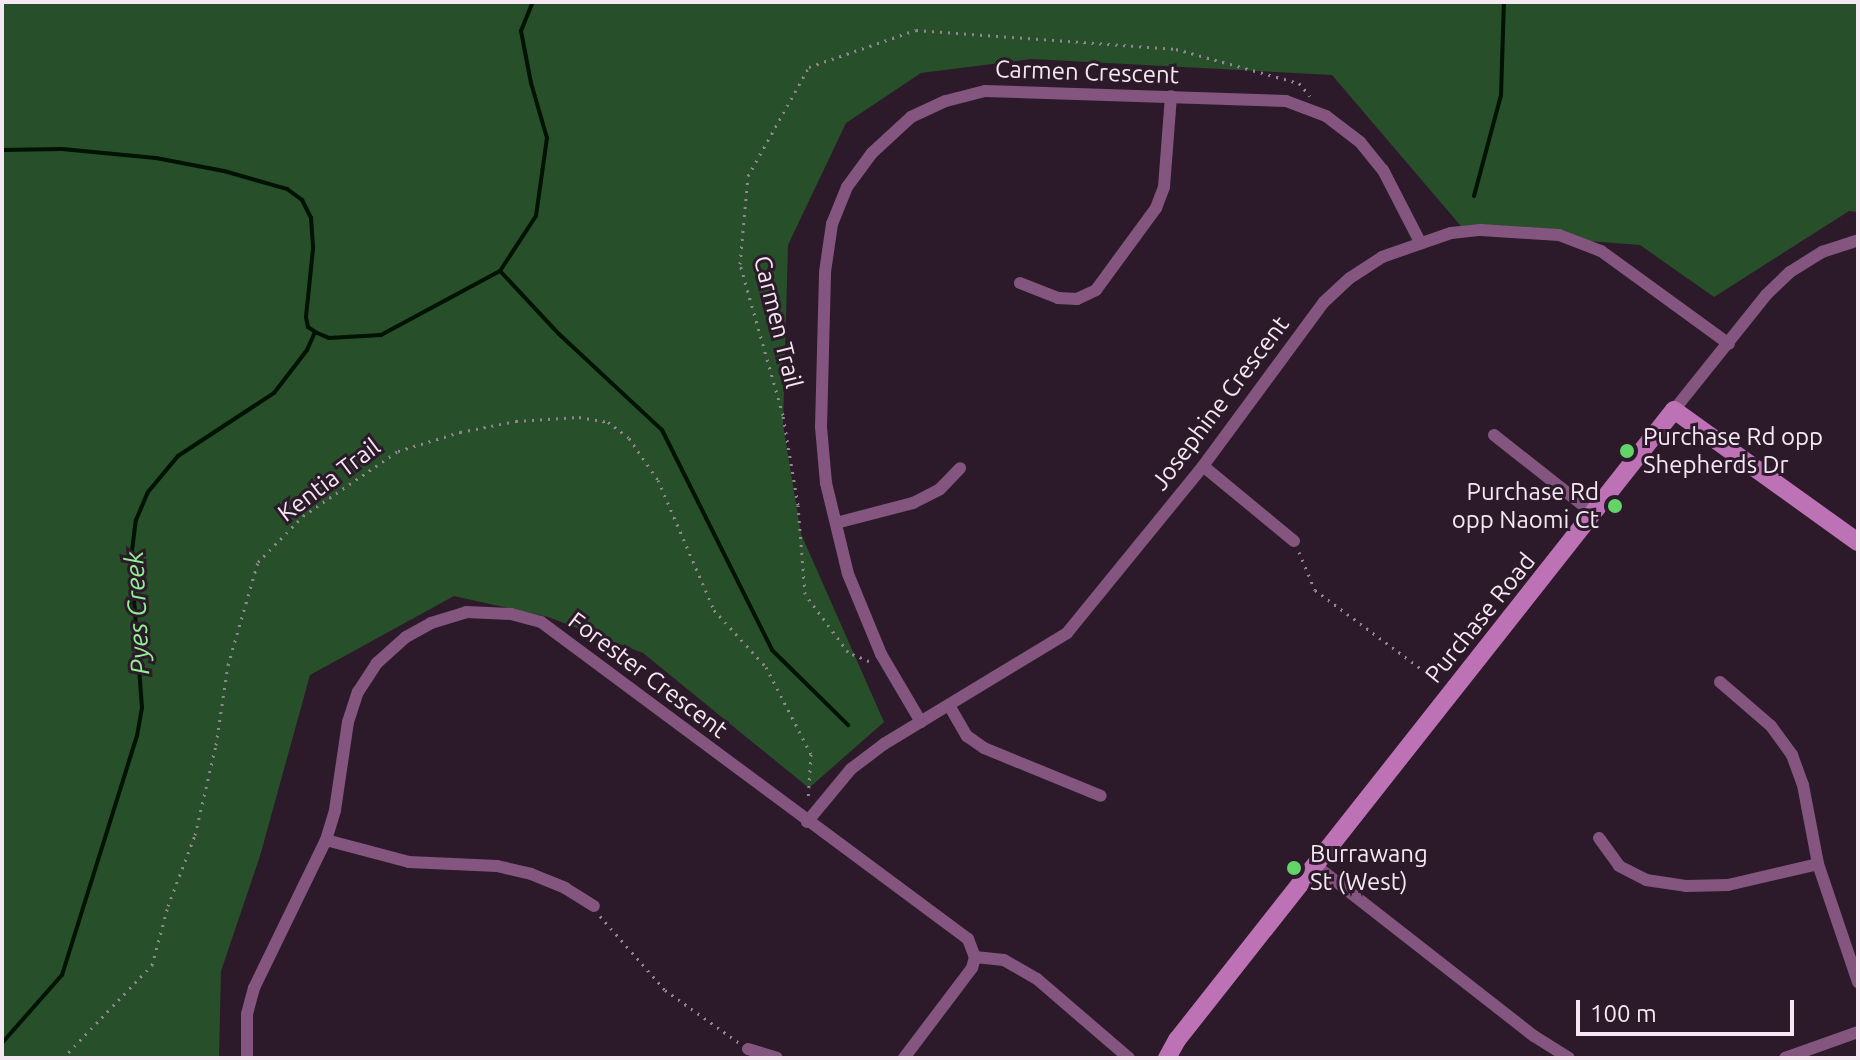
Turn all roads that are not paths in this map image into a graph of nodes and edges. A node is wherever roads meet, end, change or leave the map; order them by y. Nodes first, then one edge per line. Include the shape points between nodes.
1 (1171, 96) junction
2 (1858, 240) edge
3 (1420, 242) junction
4 (1020, 283) dead end
5 (1729, 344) junction
6 (1674, 410) junction
7 (1494, 435) dead end
8 (1203, 466) junction
9 (960, 468) dead end
10 (1594, 514) junction
11 (836, 523) junction
12 (1294, 541) road end
13 (1858, 542) edge
14 (1720, 682) dead end
15 (950, 707) junction
16 (921, 722) junction
17 (1101, 796) dead end
18 (807, 822) junction
19 (1599, 838) dead end
20 (326, 840) junction
21 (1818, 864) junction
22 (1315, 865) junction
23 (594, 906) road end
24 (975, 957) junction
25 (1858, 982) edge
26 (1858, 1032) edge
27 (748, 1049) road end
28 (247, 1058) edge
29 (777, 1058) edge
30 (904, 1058) edge
31 (1129, 1058) edge
32 (1167, 1058) edge
33 (1569, 1058) edge
34 (1785, 1058) edge

1 - 3 street, Carmen Crescent via 1286,101 1326,116 1360,142 1383,170
1 - 4 street via 1164,187 1156,208 1096,290 1077,299 1058,298
1 - 11 street, Carmen Crescent via 985,91 911,117 872,153 847,187 832,224 825,272 821,427
2 - 5 street, Purchase Road via 1822,252 1790,272
3 - 5 street, Josephine Crescent via 1481,230 1559,235 1601,251
3 - 8 street, Josephine Crescent via 1382,257 1324,302
5 - 6 street, Purchase Road
6 - 10 main road, Purchase Road
6 - 13 main road
7 - 10 street
8 - 12 street
8 - 15 street, Josephine Crescent via 1067,633
9 - 11 street via 940,489 913,503
10 - 22 main road, Purchase Road
11 - 16 street, Carmen Crescent via 848,574
14 - 21 street via 1771,726 1792,755
15 - 16 street, Josephine Crescent
15 - 17 street via 967,736 984,748
16 - 18 street, Josephine Crescent via 851,769
18 - 20 street, Forester Crescent via 541,622 466,612 406,637 377,663 358,692
18 - 24 street, Forester Crescent via 957,929
19 - 21 street via 1619,866 1646,880 1686,886 1728,885
20 - 23 street via 409,862 497,866 531,874
20 - 28 street, Forester Crescent via 254,988 247,1014
21 - 25 street
22 - 32 main road, Purchase Road
22 - 33 street
24 - 30 street via 967,977
24 - 31 street via 1004,960 1037,979
26 - 34 street
27 - 29 street

